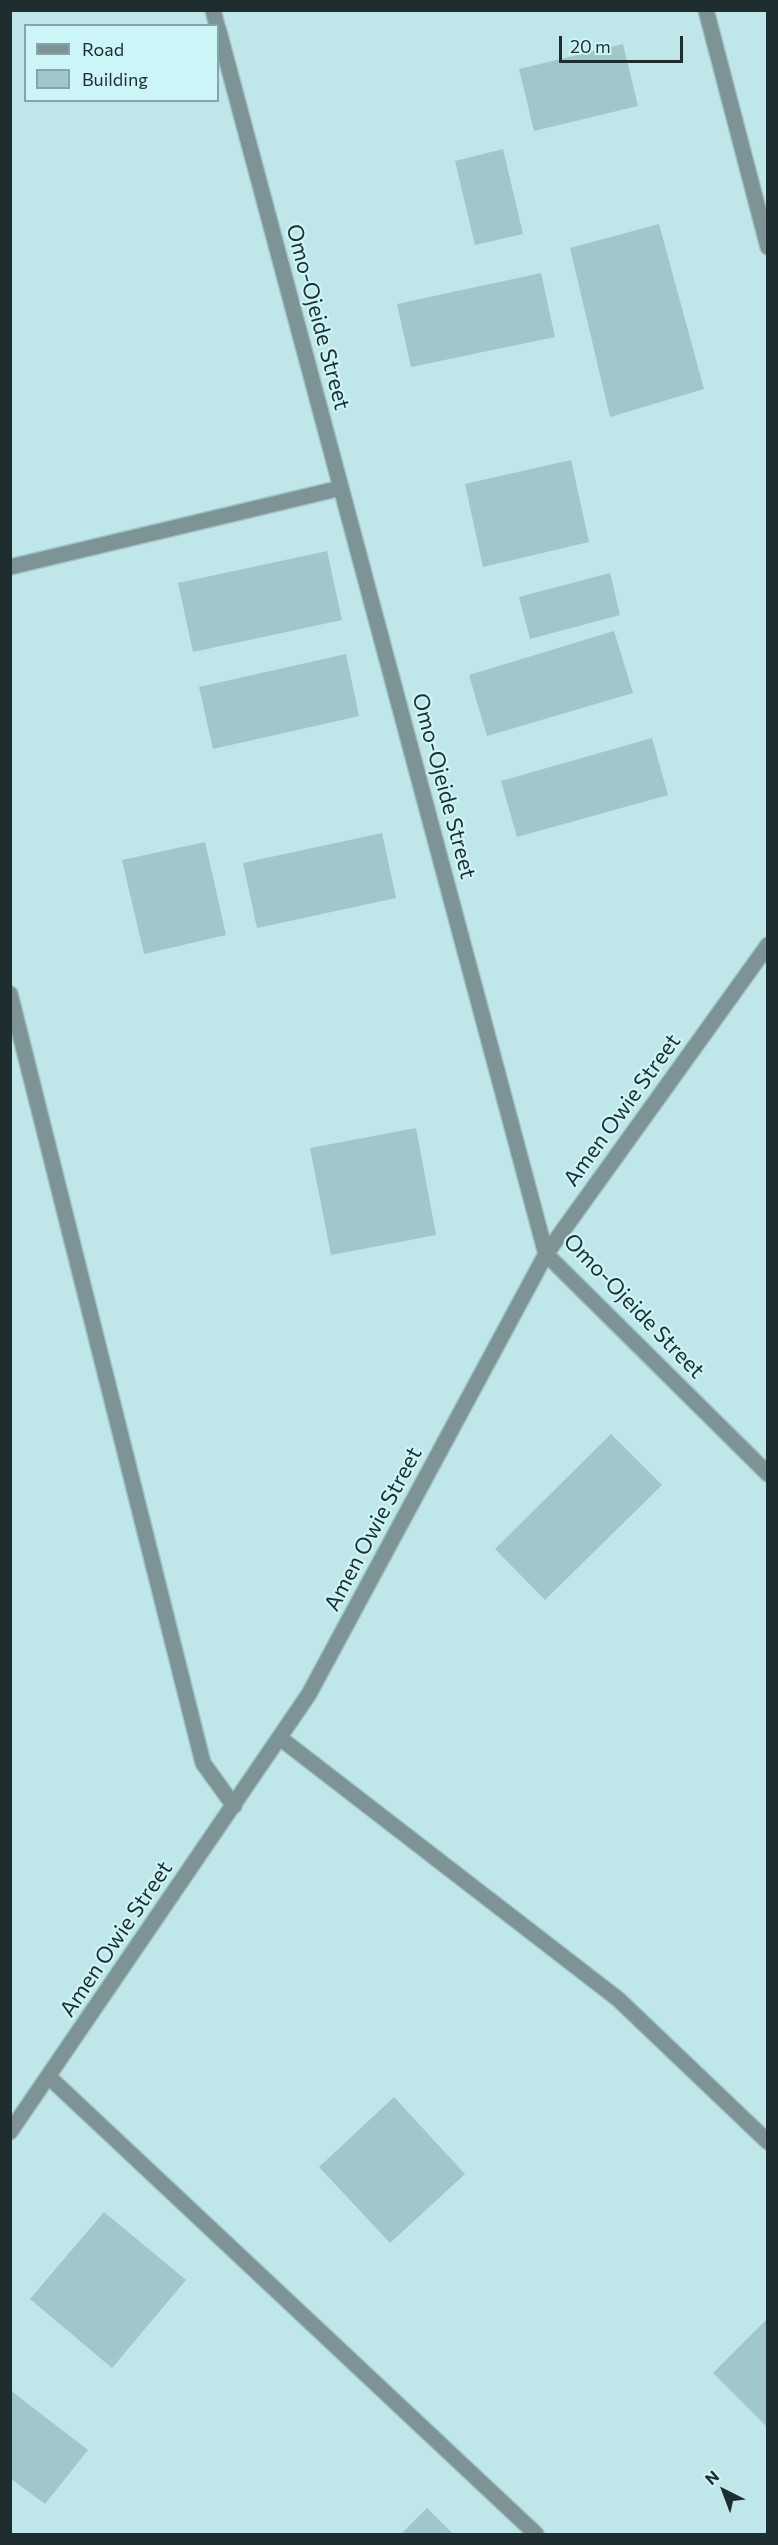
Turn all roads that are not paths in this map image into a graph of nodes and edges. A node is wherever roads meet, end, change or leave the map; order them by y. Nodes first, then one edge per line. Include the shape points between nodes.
1 (706, 10) edge
2 (219, 34) edge
3 (768, 247) edge
4 (341, 488) junction
5 (10, 567) edge
6 (768, 945) edge
7 (10, 994) edge
8 (546, 1254) junction
9 (768, 1474) edge
10 (280, 1738) junction
11 (234, 1806) junction
12 (49, 2077) junction
13 (10, 2132) edge
14 (768, 2142) edge
15 (536, 2535) edge

1 - 3 street
2 - 4 street, Omo-Ojeide Street
4 - 5 street
4 - 8 street, Omo-Ojeide Street
6 - 8 street, Amen Owie Street
7 - 11 street via 203,1763
8 - 9 street, Omo-Ojeide Street
8 - 10 street, Amen Owie Street via 309,1694
10 - 11 street, Amen Owie Street
10 - 14 street via 618,2000
11 - 12 street, Amen Owie Street
12 - 13 street, Amen Owie Street
12 - 15 street

